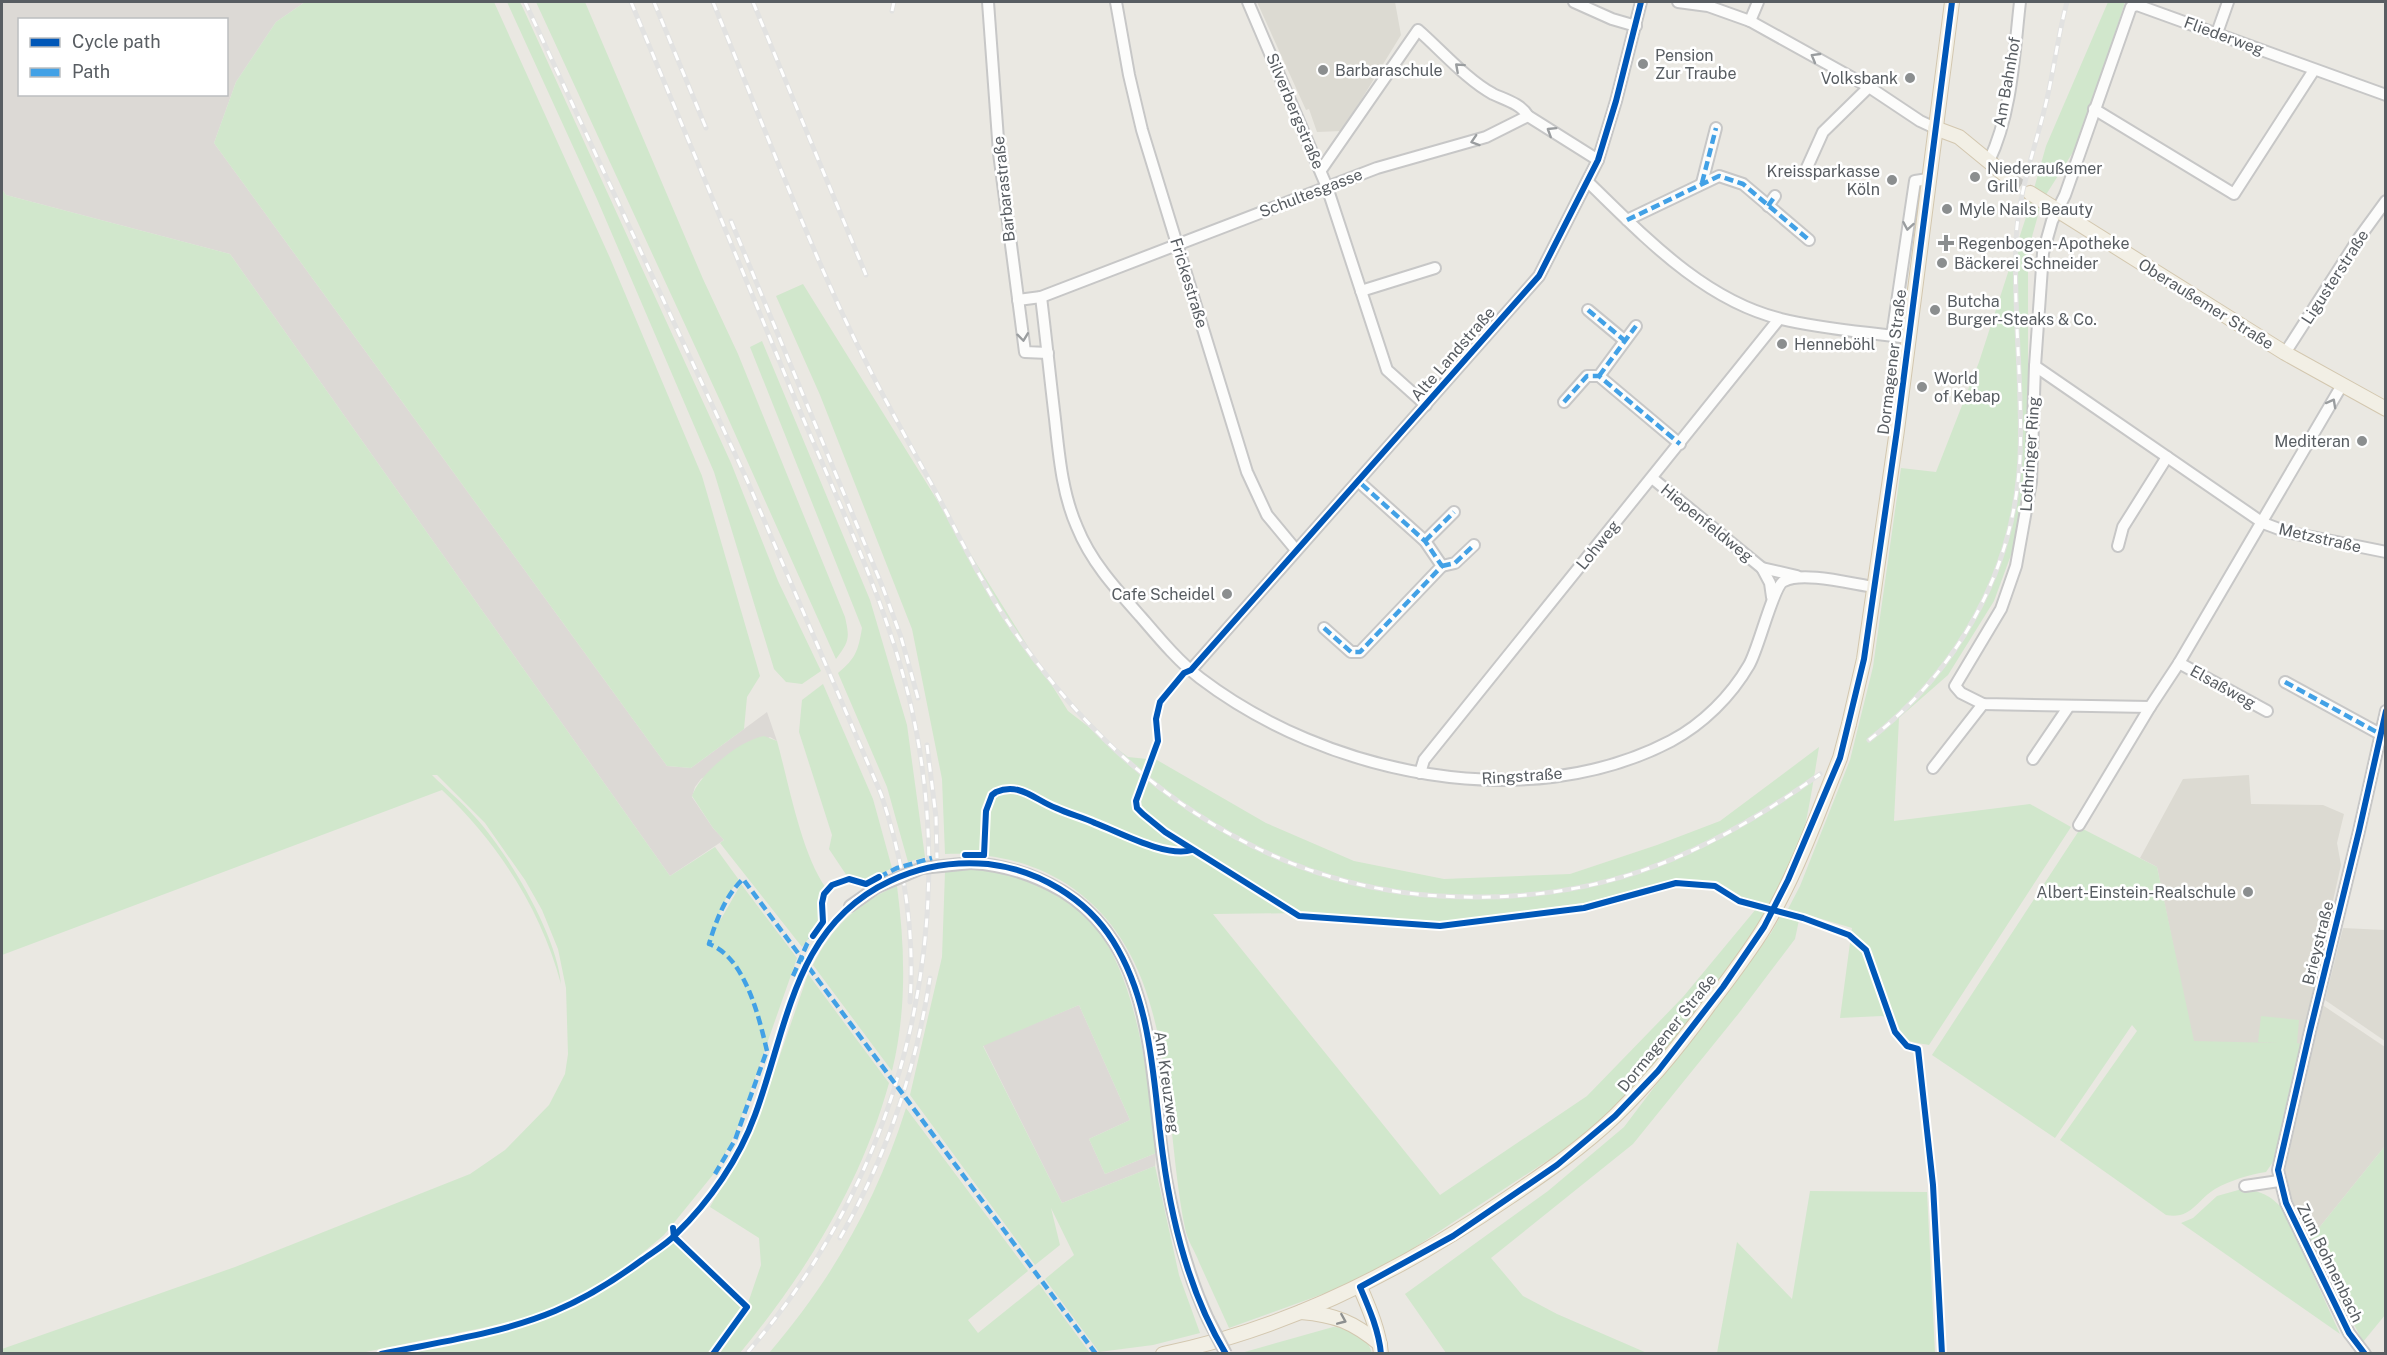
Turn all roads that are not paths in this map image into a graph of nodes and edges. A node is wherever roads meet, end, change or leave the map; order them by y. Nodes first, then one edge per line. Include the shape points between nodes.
1 (988, 2) edge
2 (1116, 2) edge
3 (1248, 2) edge
4 (1574, 2) edge
5 (1641, 2) edge
6 (1678, 2) edge
7 (1758, 2) edge
8 (1952, 2) edge
9 (2019, 2) edge
10 (2228, 2) edge
11 (1750, 21) junction
12 (1636, 26) junction
13 (2217, 33) junction
14 (2314, 70) junction
15 (1869, 87) junction
16 (2385, 96) edge
17 (2094, 109) junction
18 (1528, 117) junction
19 (1716, 128) dead end
20 (1935, 128) junction
21 (1598, 160) junction
22 (1989, 161) junction
23 (1321, 170) junction
24 (1805, 172) dead end
25 (1928, 178) junction
26 (2009, 178) tunnel mouth
27 (1588, 183) junction
28 (1702, 183) junction
29 (1328, 187) junction
30 (2030, 193) tunnel mouth
31 (1775, 196) dead end
32 (2385, 201) edge
33 (1768, 206) junction
34 (2058, 211) junction
35 (1627, 220) junction
36 (1809, 240) dead end
37 (1177, 243) junction
38 (1435, 268) dead end
39 (1361, 291) junction
40 (1041, 297) junction
41 (1018, 300) junction
42 (1588, 310) dead end
43 (1779, 319) junction
44 (1636, 326) dead end
45 (1892, 336) junction
46 (1908, 338) junction
47 (1624, 340) junction
48 (2285, 353) junction
49 (1048, 354) junction
50 (2035, 366) junction
51 (1599, 376) junction
52 (2342, 385) junction
53 (1564, 402) dead end
54 (1426, 405) junction
55 (2385, 409) edge
56 (1680, 444) junction
57 (2167, 457) junction
58 (1652, 478) junction
59 (1358, 481) junction
60 (1454, 512) dead end
61 (2263, 524) junction
62 (1425, 541) junction
63 (1474, 545) dead end
64 (2118, 546) dead end
65 (1296, 550) junction
66 (2385, 552) edge
67 (1442, 566) junction
68 (1762, 568) junction
69 (1797, 576) junction
70 (1874, 587) junction
71 (1773, 599) junction
72 (1324, 628) dead end
73 (2179, 663) junction
74 (1191, 670) junction
75 (2286, 682) dead end
76 (1983, 704) junction
77 (2069, 706) junction
78 (2150, 707) junction
79 (2267, 711) dead end
80 (2385, 711) edge
81 (2382, 735) junction
82 (2033, 759) dead end
83 (1933, 768) dead end
84 (1420, 773) junction
85 (2079, 825) dead end
86 (850, 906) dead end
87 (2279, 1181) junction
88 (2245, 1186) dead end
89 (1360, 1287) junction
90 (1298, 1312) junction
91 (1381, 1349) edge
92 (1163, 1353) edge
93 (1226, 1353) edge
94 (2365, 1353) edge

1 - 41 street, Barbarastraße via 1000,162
2 - 37 street, Frickestraße via 1138,112
3 - 23 street, Silverbergstraße
4 - 12 street
5 - 12 street, Alte Landstraße
6 - 11 street
7 - 11 street
8 - 20 main road, Dormagener Straße
9 - 22 street, Am Bahnhof via 2010,84
10 - 13 street
15 -> 11 street
12 - 21 street, Alte Landstraße
13 - 14 street, Fliederweg
13 - 17 street, Fliederweg via 2137,4 2131,7
14 - 16 street, Fliederweg
14 - 17 street via 2234,194
15 - 20 street
15 - 24 street via 1823,132
17 - 34 street, Fliederweg
21 -> 18 street
18 -> 23 street via 1515,104 1481,86 1418,30
18 -> 29 street, Schultesgasse via 1486,137 1395,162
19 - 28 street
20 - 22 main road via 1959,137
20 - 25 main road, Dormagener Straße
21 - 27 street, Alte Landstraße
22 - 26 main road
23 - 29 street, Silverbergstraße
25 -> 45 street, Dormagener Straße via 1915,181
25 - 46 main road, Dormagener Straße
27 - 35 street
27 - 54 street, Alte Landstraße via 1539,276
28 - 33 street via 1719,176 1743,184
28 - 35 street
29 - 37 street, Schultesgasse
29 - 39 street, Silverbergstraße
30 - 34 main road, Oberaußemer Straße
31 - 33 street
32 - 48 street, Ligusterstraße
33 - 36 street
34 - 48 main road, Oberaußemer Straße
34 - 50 street, Lothringer Ring via 2043,253
35 - 43 street via 1676,265 1730,298
37 - 40 street, Schultesgasse
37 - 65 street, Frickestraße via 1247,472 1267,515
38 - 39 street
39 - 54 street, Silverbergstraße via 1387,370
40 - 41 street, Schultesgasse
40 - 49 street
41 -> 49 street, Barbarastraße via 1025,352
42 - 47 street
43 - 45 street
43 - 56 street, Lohweg
44 - 47 street
45 - 46 street
46 - 70 main road, Dormagener Straße
47 - 51 street
48 - 52 main road, Oberaußemer Straße
49 - 74 street via 1060,463 1077,528 1099,569
50 - 57 street, Metzstraße
50 - 76 street, Lothringer Ring via 2031,482 2016,566 2001,609 1955,686
51 - 53 street via 1587,376
51 - 56 street
52 - 55 main road, Oberaußemer Straße
61 -> 52 street
54 - 59 street, Alte Landstraße
56 - 58 street, Lohweg
57 - 61 street, Metzstraße
57 - 64 street via 2123,527
58 - 68 street, Hiepenfeldweg
58 - 84 street, Lohweg via 1424,760
59 - 62 street
59 - 65 street, Alte Landstraße
60 - 62 street
61 - 66 street, Metzstraße
61 - 73 street
62 - 67 street
63 - 67 street via 1455,563
65 - 74 street, Alte Landstraße
67 - 72 street via 1360,652 1351,652
68 - 69 street
68 - 71 street
69 - 70 street
69 - 71 street, Ringstraße via 1782,581
70 - 89 main road, Dormagener Straße, bridge via 1850,723 1825,796 1764,927 1691,1029 1615,1116 1557,1165 1453,1236
71 - 84 street, Ringstraße via 1758,647 1742,676 1700,723 1668,743 1620,762 1539,778 1477,779
73 - 78 street
73 - 79 street, Elsaßweg
74 - 84 street, Ringstraße via 1248,710 1294,734 1360,759
75 - 81 street
76 - 77 street, Lothringer Ring
76 - 83 street
77 - 78 street, Lothringer Ring
77 - 82 street
78 - 85 street
80 - 81 street, Brieystraße
81 - 87 street, Brieystraße via 2279,1162
86 - 93 street, Am Kreuzweg, bridge via 877,887 922,868 971,863 1028,874 1078,901 1096,918 1129,970 1145,1021 1167,1185 1188,1268
87 - 88 street
87 - 94 street, Zum Bohnenbach via 2349,1333
89 - 90 main road, Dormagener Straße
89 - 91 main road
90 -> 91 main road via 1346,1320
90 - 92 main road, Dormagener Straße via 1237,1334

